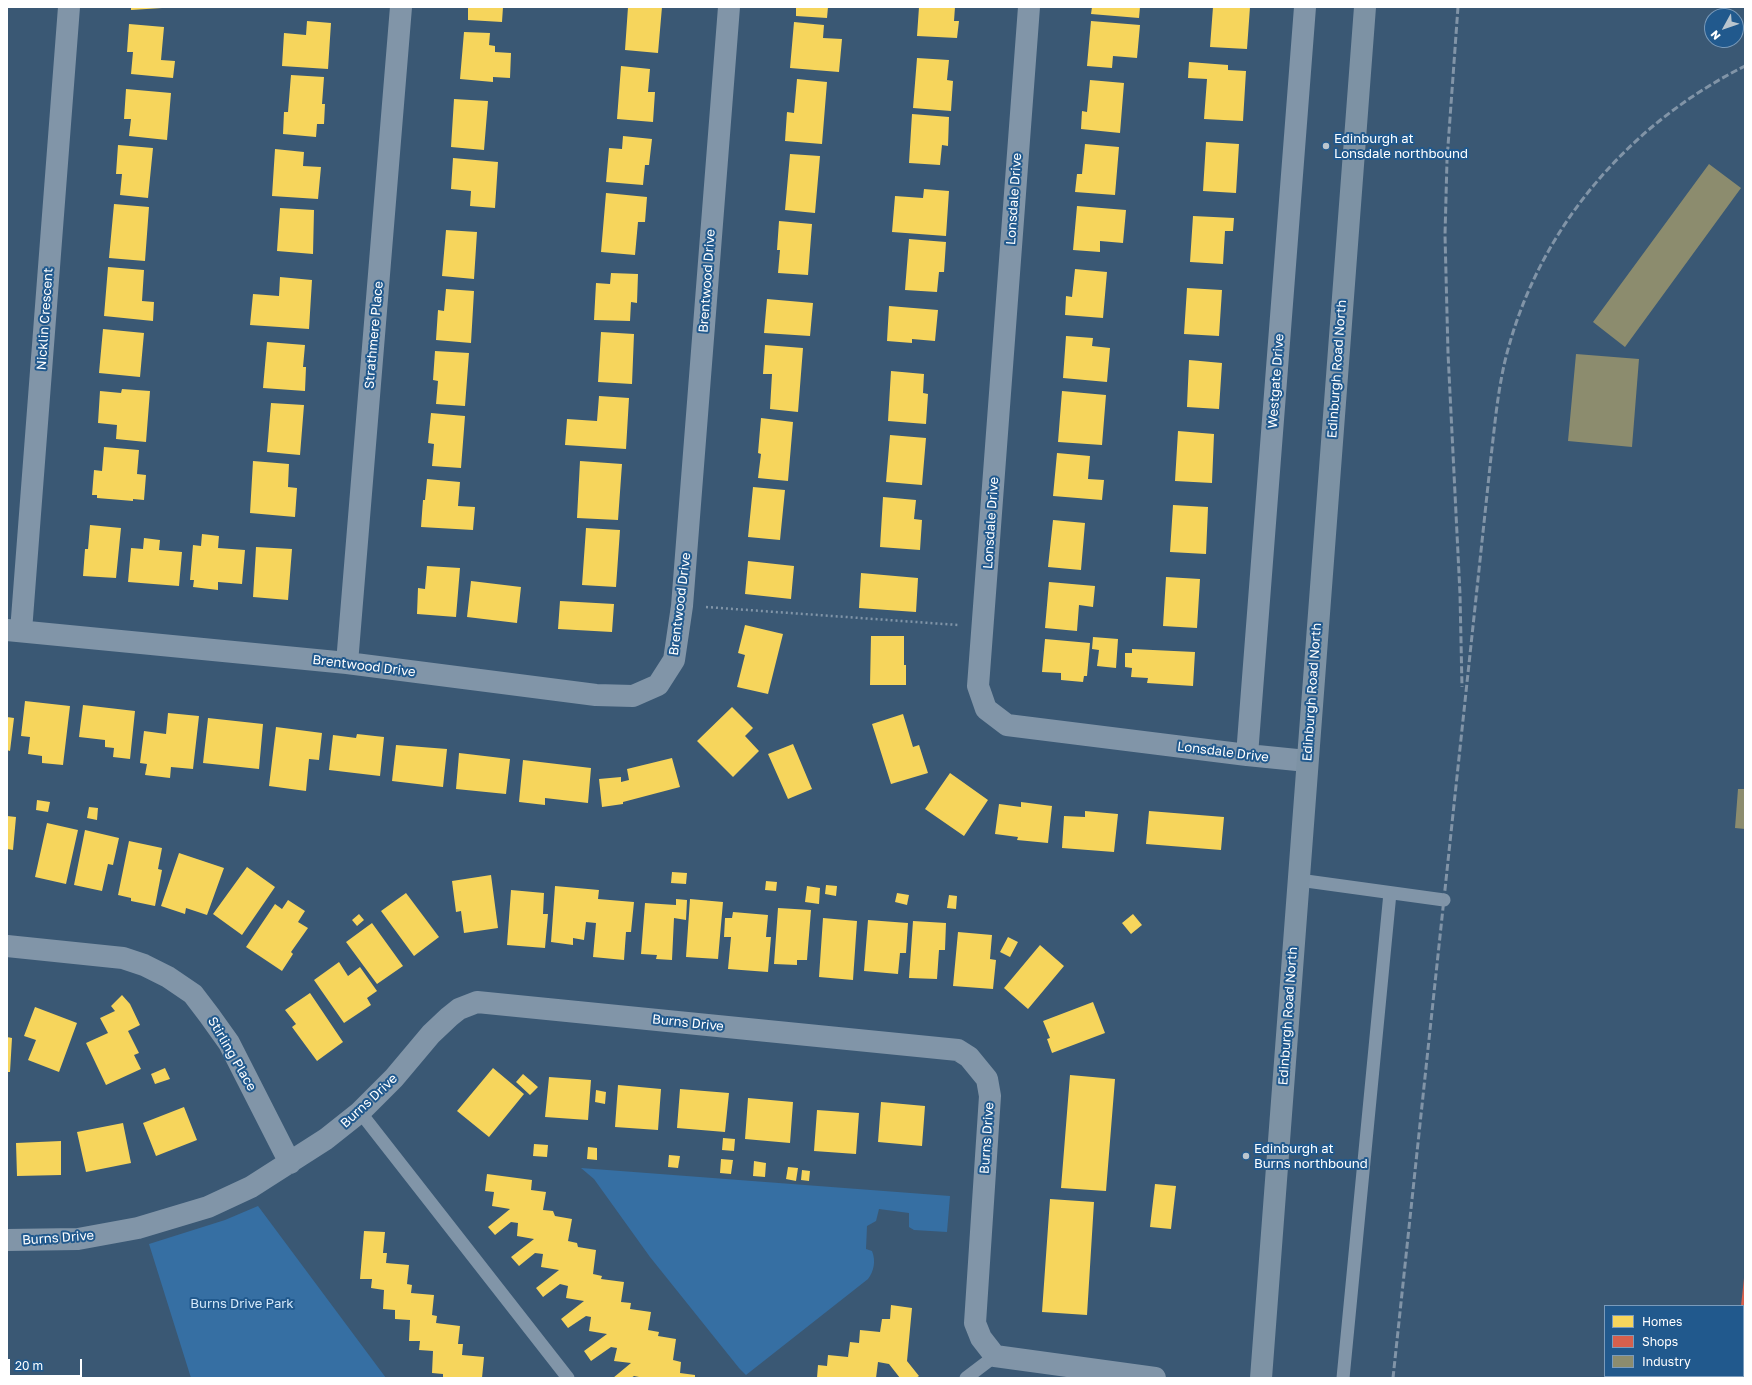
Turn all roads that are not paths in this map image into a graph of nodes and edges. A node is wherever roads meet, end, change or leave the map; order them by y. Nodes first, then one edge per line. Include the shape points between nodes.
1 (69, 7) edge
2 (401, 7) edge
3 (729, 7) edge
4 (1029, 7) edge
5 (1304, 7) edge
6 (1365, 7) edge
7 (14, 630) edge
8 (347, 664) junction
9 (1247, 755) junction
10 (1307, 761) junction
11 (1299, 880) junction
12 (1390, 893) junction
13 (1444, 900) dead end
14 (7, 946) edge
15 (360, 1112) junction
16 (290, 1163) junction
17 (7, 1240) edge
18 (995, 1356) junction
19 (568, 1378) edge
20 (966, 1378) edge
21 (1156, 1378) edge
22 (1261, 1378) edge
23 (1343, 1378) edge

1 - 7 street, Nicklin Crescent
2 - 8 street, Strathmere Place
3 - 8 street, Brentwood Drive via 682,606 674,660 658,685 633,696 596,695
4 - 9 street, Lonsdale Drive via 978,686 986,709 1007,725
5 - 9 street, Westgate Drive
6 - 10 main road, Edinburgh Road North
7 - 8 street, Brentwood Drive
9 - 10 street, Lonsdale Drive
10 - 11 main road, Edinburgh Road North
11 - 12 lane
11 - 22 main road, Edinburgh Road North
12 - 13 lane
12 - 23 lane
14 - 16 street, Stirling Place via 123,958 168,977 193,994 229,1043
15 - 16 street, Burns Drive
15 - 18 street, Burns Drive via 432,1034 459,1009 477,1002 958,1050 969,1057 987,1080 990,1096 975,1323 981,1338
15 - 19 lane
16 - 17 street, Burns Drive via 251,1187 208,1207 138,1228 78,1239
18 - 20 lane
18 - 21 street

